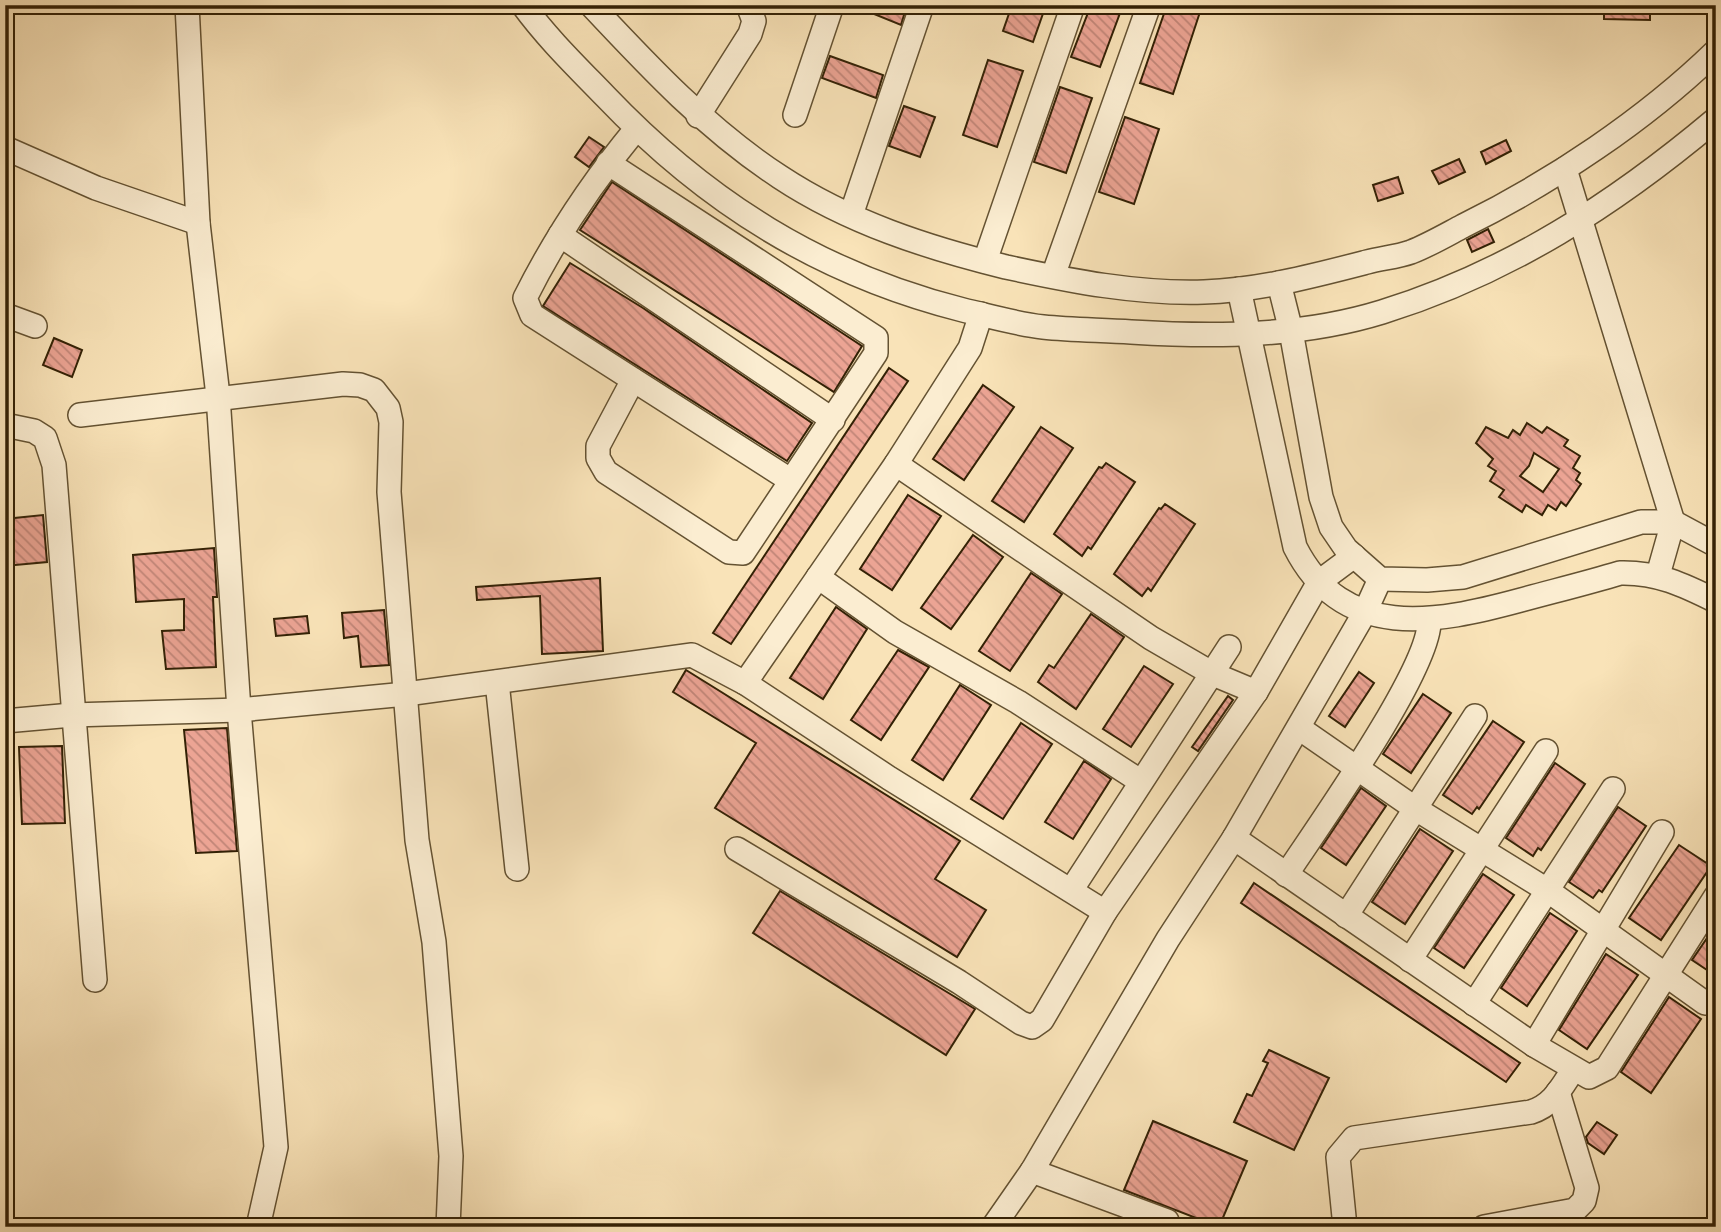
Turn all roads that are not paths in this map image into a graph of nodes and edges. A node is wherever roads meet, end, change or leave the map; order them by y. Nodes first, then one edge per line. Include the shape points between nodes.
1 (187, 5) edge
2 (523, 5) edge
3 (591, 5) edge
4 (748, 5) edge
5 (832, 5) edge
6 (922, 5) edge
7 (1073, 5) edge
8 (1149, 5) edge
9 (1716, 51) edge
10 (795, 115) dead end
11 (698, 116) junction
12 (1716, 119) edge
13 (636, 129) junction
14 (5, 148) edge
15 (608, 163) junction
16 (1565, 169) junction
17 (851, 215) junction
18 (1580, 222) junction
19 (198, 223) junction
20 (559, 235) junction
21 (985, 261) junction
22 (1054, 276) junction
23 (1279, 284) junction
24 (1239, 289) junction
25 (981, 314) junction
26 (5, 315) edge
27 (35, 326) dead end
28 (1291, 331) junction
29 (1249, 335) junction
30 (634, 380) junction
31 (218, 396) junction
32 (80, 415) dead end
33 (833, 420) junction
34 (5, 425) edge
35 (896, 464) junction
36 (790, 480) junction
37 (1673, 522) junction
38 (1716, 545) edge
39 (1354, 556) junction
40 (1658, 576) junction
41 (818, 577) junction
42 (1380, 579) junction
43 (1319, 582) junction
44 (1716, 601) edge
45 (1365, 612) junction
46 (1429, 621) junction
47 (1229, 647) dead end
48 (1213, 674) junction
49 (498, 682) junction
50 (745, 683) junction
51 (1256, 692) junction
52 (406, 694) junction
53 (239, 710) junction
54 (72, 715) junction
55 (1475, 716) dead end
56 (5, 721) edge
57 (1299, 727) junction
58 (1546, 751) dead end
59 (1356, 768) junction
60 (1140, 781) junction
61 (1613, 789) dead end
62 (1416, 809) junction
63 (1662, 832) dead end
64 (1234, 838) junction
65 (737, 849) dead end
66 (1480, 850) junction
67 (517, 869) dead end
68 (1286, 875) junction
69 (1072, 889) junction
70 (1547, 890) junction
71 (1716, 896) edge
72 (1105, 912) junction
73 (1346, 916) junction
74 (1603, 930) junction
75 (1410, 960) junction
76 (1666, 974) junction
77 (95, 980) dead end
78 (1705, 1003) dead end
79 (1474, 1004) junction
80 (1534, 1045) junction
81 (1573, 1070) junction
82 (1558, 1092) junction
83 (1032, 1171) junction
84 (1167, 1221) dead end
85 (258, 1227) edge
86 (448, 1227) edge
87 (993, 1227) edge
88 (1345, 1227) edge
89 (1484, 1227) edge

1 - 19 street
2 - 13 street
3 - 11 street
4 - 11 street via 754,21 750,34
5 - 10 street
6 - 17 street
7 - 21 street
8 - 22 street
9 - 16 street via 1692,75
11 - 17 street via 782,178
12 - 18 street
13 - 15 street
13 - 25 street via 712,193 812,255 902,293
14 - 19 street via 96,188
15 - 20 street
15 - 33 street via 876,338 876,353
16 - 18 street
16 - 23 street via 1411,252
17 - 21 street via 919,244
18 - 28 street via 1474,280 1380,313
18 - 37 street
19 - 31 street
20 - 30 street via 525,298 528,310
20 - 33 street
21 - 22 street
22 - 24 street via 1113,287 1203,292
23 - 24 street
23 - 28 street
24 - 29 street
25 - 29 street via 1042,327
25 - 35 street via 970,348
26 - 27 street
28 - 29 street
28 - 39 street via 1321,497 1331,527
29 - 43 street via 1295,547
30 - 36 street
30 - 36 street via 598,446 598,458 606,471 729,552 735,555 747,550
31 - 32 street
31 - 52 street via 343,384 360,385 382,397 391,422 389,492
31 - 53 street
33 - 36 street
34 - 54 street via 45,438 54,465
35 - 41 street
35 - 48 street via 1151,638
37 - 38 street
37 - 40 street
37 - 42 street via 1620,526 1463,577
39 - 42 street
39 - 43 street
40 - 44 street
40 - 46 street via 1620,573
41 - 50 street
41 - 60 street via 895,632 1018,702
42 - 45 street
43 - 45 street
43 - 51 street
45 - 46 street
45 - 57 street
46 - 59 street via 1422,654
47 - 48 street
48 - 51 street
48 - 60 street
49 - 50 street via 692,655
49 - 52 street
49 - 67 street
50 - 69 street via 933,806
51 - 72 street
52 - 53 street
52 - 86 street via 417,840 434,942 451,1156
53 - 54 street
53 - 85 street via 276,1147
54 - 56 street
54 - 77 street
55 - 62 street
57 - 59 street
57 - 64 street
58 - 66 street
59 - 62 street
59 - 68 street
60 - 69 street
61 - 70 street
62 - 66 street
62 - 73 street
63 - 74 street
64 - 68 street
64 - 83 street via 1168,939
65 - 72 street via 1027,1027 1042,1020
66 - 70 street
66 - 75 street
68 - 73 street
69 - 72 street
70 - 74 street
70 - 79 street
71 - 76 street
73 - 75 street
74 - 76 street
74 - 80 street
75 - 79 street
76 - 78 street
76 - 81 street via 1607,1069 1589,1077
79 - 80 street
80 - 81 street
81 - 82 street
82 - 88 street via 1544,1108 1531,1112 1354,1138 1338,1157
82 - 89 street via 1587,1188 1584,1201 1575,1210
83 - 84 street
83 - 87 street

